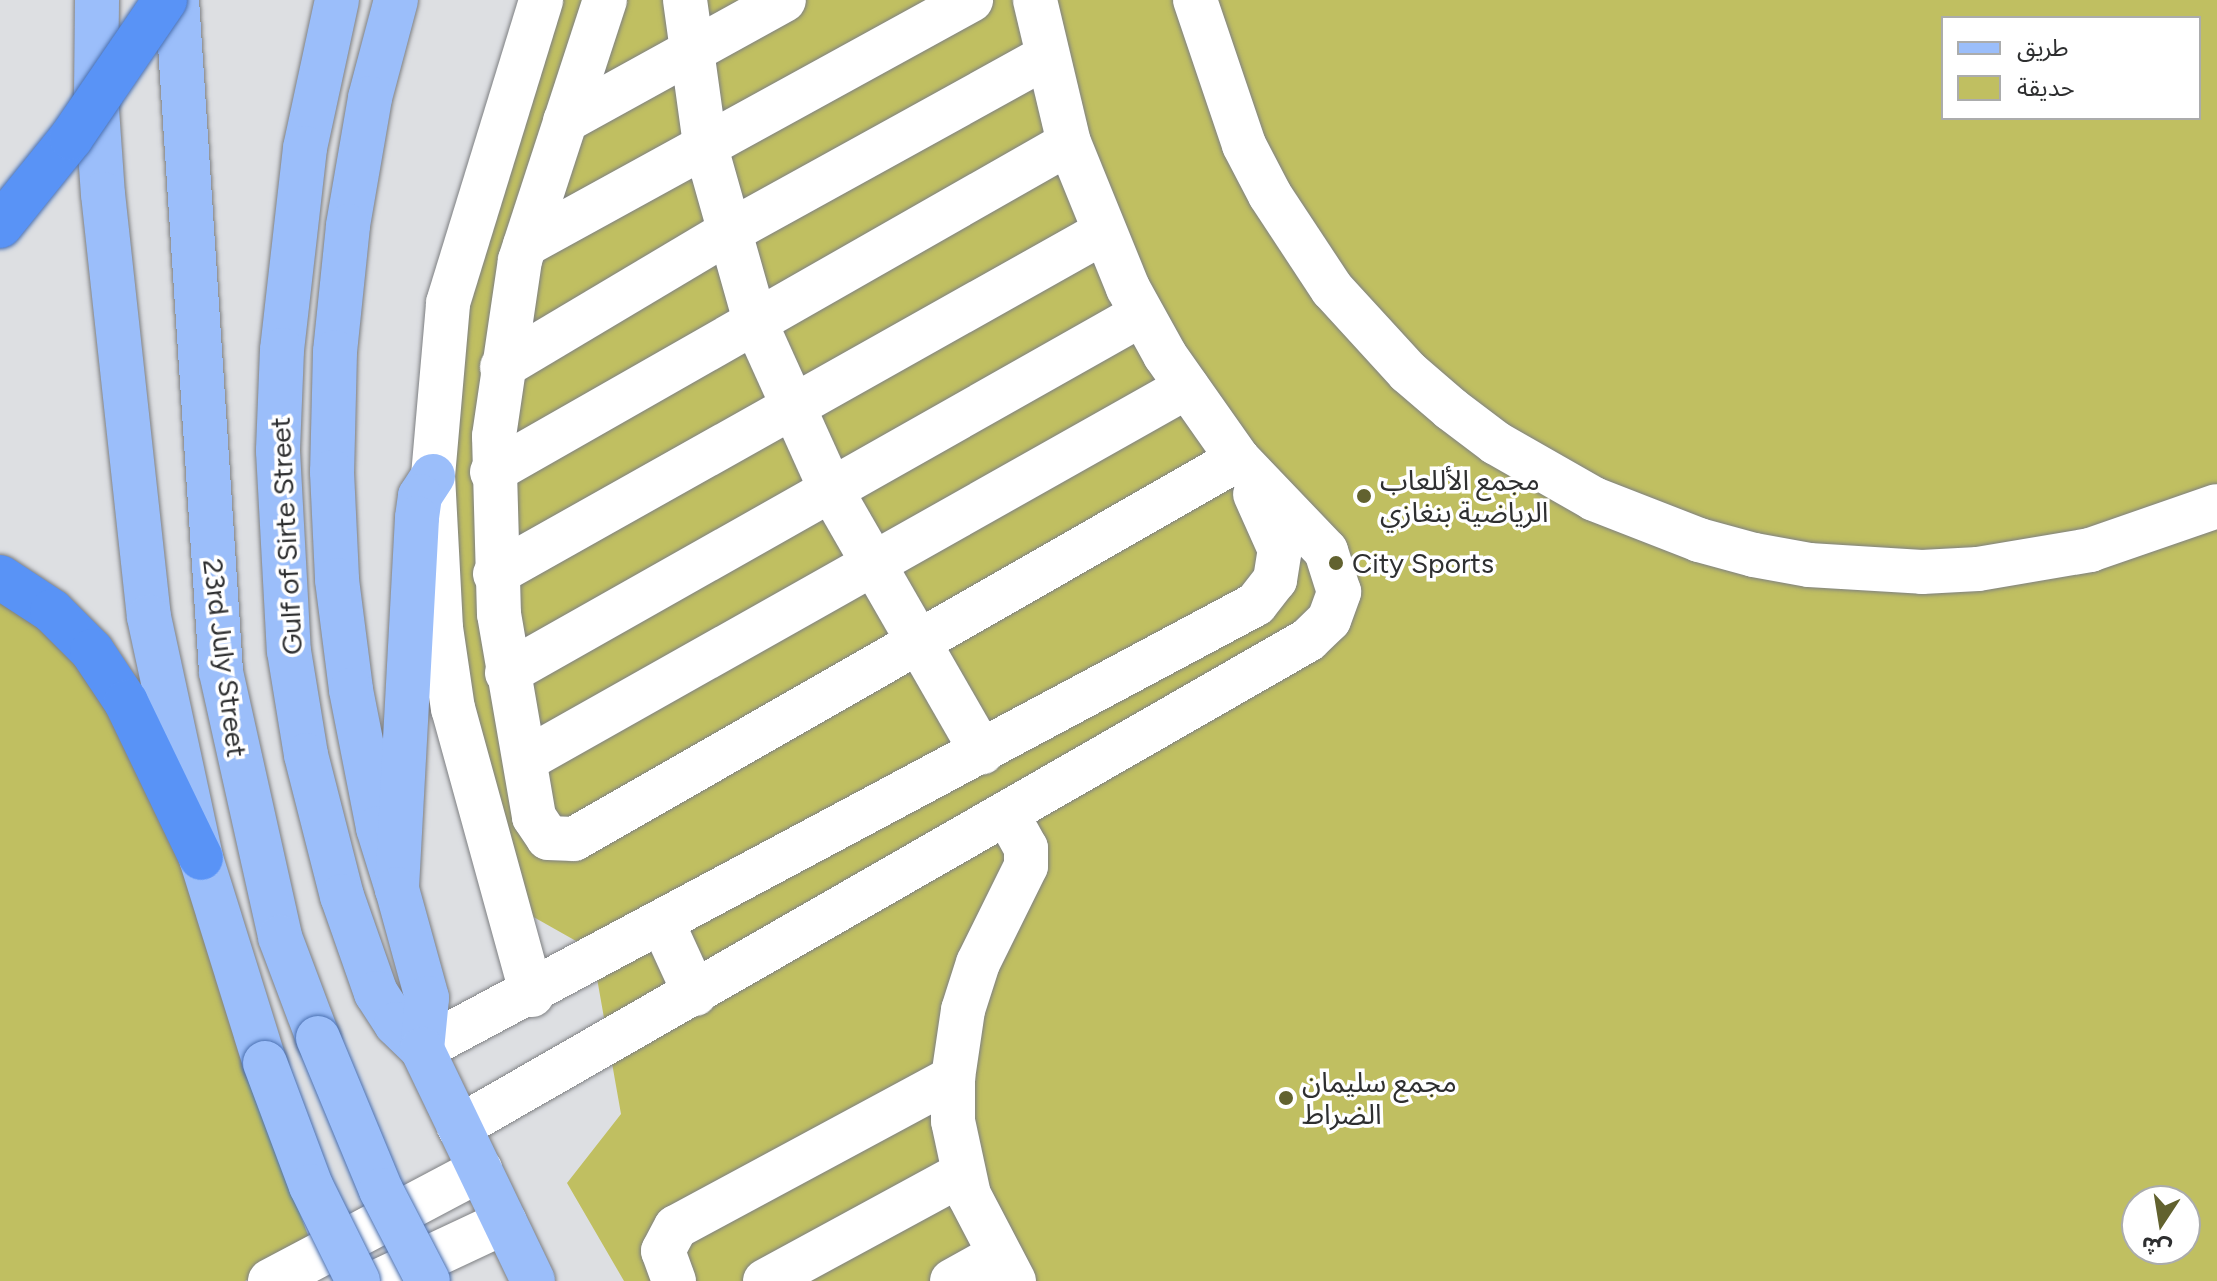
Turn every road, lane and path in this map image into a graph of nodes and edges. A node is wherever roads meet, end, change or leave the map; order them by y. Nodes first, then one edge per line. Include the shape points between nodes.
1 (97, 0) edge
2 (165, 0) edge
3 (177, 0) edge
4 (337, 0) edge
5 (396, 0) edge
6 (541, 0) edge
7 (605, 0) edge
8 (685, 0) edge
9 (784, 0) edge
10 (971, 0) edge
11 (1035, 0) edge
12 (1195, 0) edge
13 (689, 53) junction
14 (1046, 57) junction
15 (565, 121) junction
16 (1069, 143) junction
17 (705, 144) junction
18 (0, 226) edge
19 (727, 233) junction
20 (1102, 233) junction
21 (525, 245) junction
22 (1142, 314) junction
23 (756, 324) junction
24 (502, 367) junction
25 (1187, 387) junction
26 (790, 406) junction
27 (1238, 459) junction
28 (492, 472) junction
29 (433, 476) junction
30 (830, 488) junction
31 (2217, 506) edge
32 (874, 563) junction
33 (495, 574) junction
34 (0, 577) edge
35 (1256, 604) junction
36 (918, 642) junction
37 (1290, 651) junction
38 (507, 673) junction
39 (999, 743) junction
40 (525, 760) junction
41 (943, 773) junction
42 (1050, 789) junction
43 (993, 822) junction
44 (201, 858) junction
45 (397, 889) junction
46 (663, 924) junction
47 (695, 994) junction
48 (532, 995) junction
49 (422, 1049) junction
50 (953, 1078) junction
51 (459, 1127) junction
52 (480, 1170) junction
53 (962, 1174) junction
54 (505, 1222) junction
55 (1006, 1268) edge
56 (270, 1281) edge
57 (358, 1281) edge
58 (379, 1281) edge
59 (428, 1281) edge
60 (533, 1281) edge
61 (674, 1281) edge
62 (765, 1281) edge
63 (952, 1281) edge

1 - 44 main road, 23rd July Street via 103,194 149,617
2 - 18 highway, bridge via 71,138
3 - 59 main road, 23rd July Street, bridge via 221,672 280,937 381,1190
4 - 49 main road, Gulf of Sirte Street via 305,148 282,350 278,451 289,651 306,755 342,896 380,1001
5 - 45 main road, Gulf of Sirte Street via 370,98 348,226 335,352 332,472 337,580 351,690 378,828
6 - 29 street via 448,303
7 - 15 street
8 - 13 street
9 - 13 street
10 - 17 street
11 - 14 street
12 - 31 street via 1244,145 1277,207 1332,289 1398,362 1451,409 1496,443 1594,499 1699,540 1754,555 1809,565 1922,572 1978,569 2090,550
13 - 15 street
13 - 17 street
14 - 16 street
14 - 19 street
15 - 21 street
16 - 20 street
16 - 23 street
17 - 19 street
17 - 21 street
19 - 23 street
19 - 24 street
20 - 22 street
20 - 26 street
21 - 24 street
22 - 25 street
22 - 30 street
23 - 26 street
23 - 28 street
24 - 28 street
25 - 27 street
25 - 32 street
26 - 30 street
26 - 33 street
27 - 35 street via 1280,550 1275,580
27 - 36 street
27 - 37 street via 1326,551 1338,578 1329,620
28 - 33 street
29 - 45 main road via 420,496 417,518
29 - 48 street via 441,628 453,709
30 - 32 street
30 - 38 street
32 - 36 street
32 - 40 street
33 - 38 street
34 - 44 highway via 52,611 92,651 126,702
35 - 37 street
35 - 39 street
36 - 39 street
36 - 40 street via 574,839 548,838 537,825
37 - 42 street
38 - 40 street
39 - 41 street
39 - 42 street
41 - 43 street
41 - 46 street
42 - 43 street
43 - 47 street
43 - 50 street via 1026,848 1026,866 978,963 963,1010
44 - 57 main road, 23rd July Street, bridge via 265,1063 311,1186
45 - 49 main road, Gulf of Sirte Street via 427,998
46 - 47 street
46 - 48 street
47 - 51 street
48 - 49 street
49 - 51 main road, Gulf of Sirte Street
50 - 53 street
50 - 61 street via 676,1227 663,1251
51 - 52 main road, Gulf of Sirte Street
52 - 54 main road, Gulf of Sirte Street
52 - 56 street
53 - 55 street
53 - 62 street
54 - 58 street
54 - 60 main road, Gulf of Sirte Street
55 - 63 street

